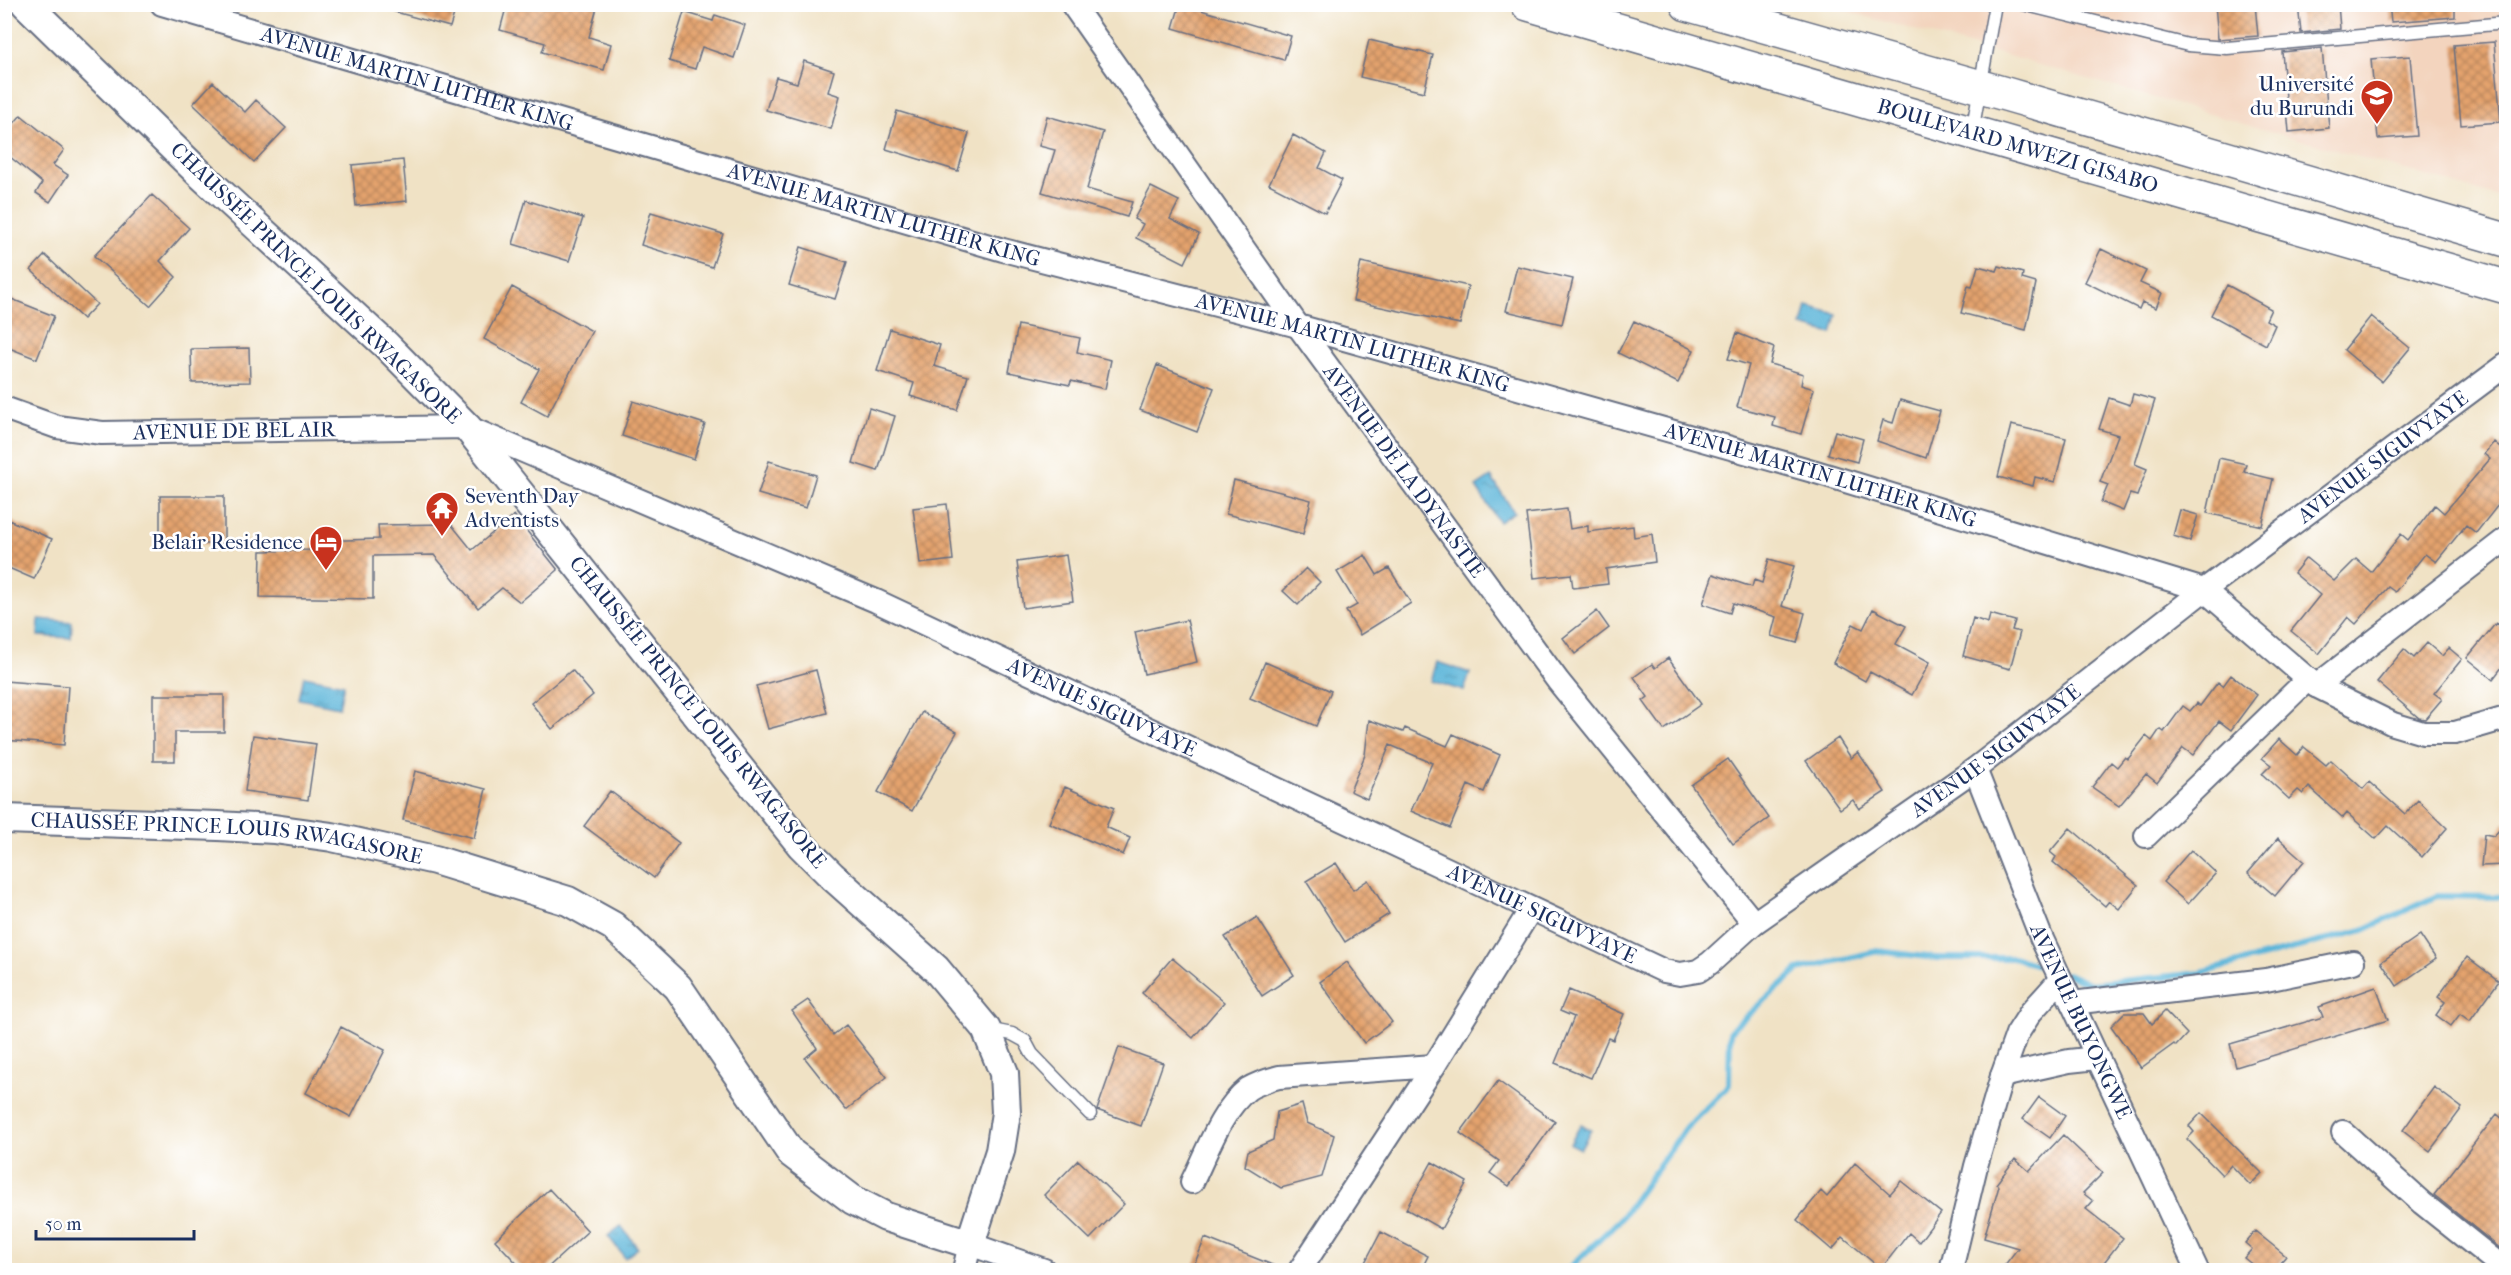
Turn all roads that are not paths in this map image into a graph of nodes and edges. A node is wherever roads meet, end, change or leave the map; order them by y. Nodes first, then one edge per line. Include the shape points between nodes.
1 (26, 4) edge
2 (162, 4) edge
3 (1072, 4) edge
4 (1528, 4) edge
5 (1687, 4) edge
6 (1995, 4) edge
7 (2023, 4) edge
8 (2506, 23) edge
9 (1981, 87) junction
10 (1972, 133) junction
11 (2506, 240) edge
12 (2506, 287) edge
13 (1298, 326) junction
14 (2506, 365) edge
15 (4, 408) edge
16 (467, 427) junction
17 (2506, 539) edge
18 (2204, 590) junction
19 (2312, 682) junction
20 (2506, 718) edge
21 (1975, 769) junction
22 (4, 819) edge
23 (2146, 836) dead end
24 (1531, 909) junction
25 (1754, 923) junction
26 (2353, 962) dead end
27 (2059, 978) junction
28 (2072, 1003) junction
29 (986, 1029) junction
30 (2097, 1058) junction
31 (1434, 1066) junction
32 (2002, 1076) junction
33 (1090, 1114) dead end
34 (2343, 1132) dead end
35 (1192, 1182) dead end
36 (967, 1257) edge
37 (1044, 1270) edge
38 (1300, 1270) edge
39 (1951, 1270) edge
40 (2197, 1270) edge
41 (2506, 1270) edge

1 - 16 street, CHAUSSÉE PRINCE LOUIS RWAGASORE via 200,173 386,345
2 - 13 street, AVENUE MARTIN LUTHER KING via 1002,250
3 - 13 street, AVENUE DE LA DYNASTIE
4 - 10 main road, BOULEVARD MWEZI GISABO
5 - 9 main road
6 - 9 lane
7 - 8 lane via 2188,45 2227,48
9 - 10 lane
9 - 11 main road
10 - 12 main road, BOULEVARD MWEZI GISABO
13 - 18 street, AVENUE MARTIN LUTHER KING via 1804,469
13 - 25 street, AVENUE DE LA DYNASTIE via 1558,681
14 - 18 street, AVENUE SIGUVYAYE
15 - 16 street, AVENUE DE BEL AIR via 57,428 102,433
16 - 24 street, AVENUE SIGUVYAYE via 886,605
16 - 29 street, CHAUSSÉE PRINCE LOUIS RWAGASORE via 801,844 936,969
17 - 19 street
18 - 19 street, AVENUE MARTIN LUTHER KING
18 - 21 street, AVENUE SIGUVYAYE
19 - 20 street, AVENUE MARTIN LUTHER KING via 2394,724 2423,733 2455,733
19 - 23 street
21 - 25 street, AVENUE SIGUVYAYE
21 - 27 street, AVENUE BUYONGWE
22 - 36 street, CHAUSSÉE PRINCE LOUIS RWAGASORE via 229,826 332,837 435,860 568,901 613,926 678,987 791,1153 852,1200
24 - 25 street, AVENUE SIGUVYAYE via 1680,975 1710,963
24 - 31 street
26 - 28 street via 2266,980
27 - 28 street, AVENUE BUYONGWE
27 - 32 street via 2017,1034
28 - 30 street, AVENUE BUYONGWE
29 - 33 lane via 1025,1041 1032,1054
29 - 36 street, CHAUSSÉE PRINCE LOUIS RWAGASORE via 1004,1073 1006,1113 1000,1151
30 - 32 street
30 - 40 street, AVENUE BUYONGWE
31 - 35 street via 1279,1077 1261,1082 1230,1110
31 - 38 street
32 - 39 street
34 - 41 street via 2422,1203
36 - 37 street

